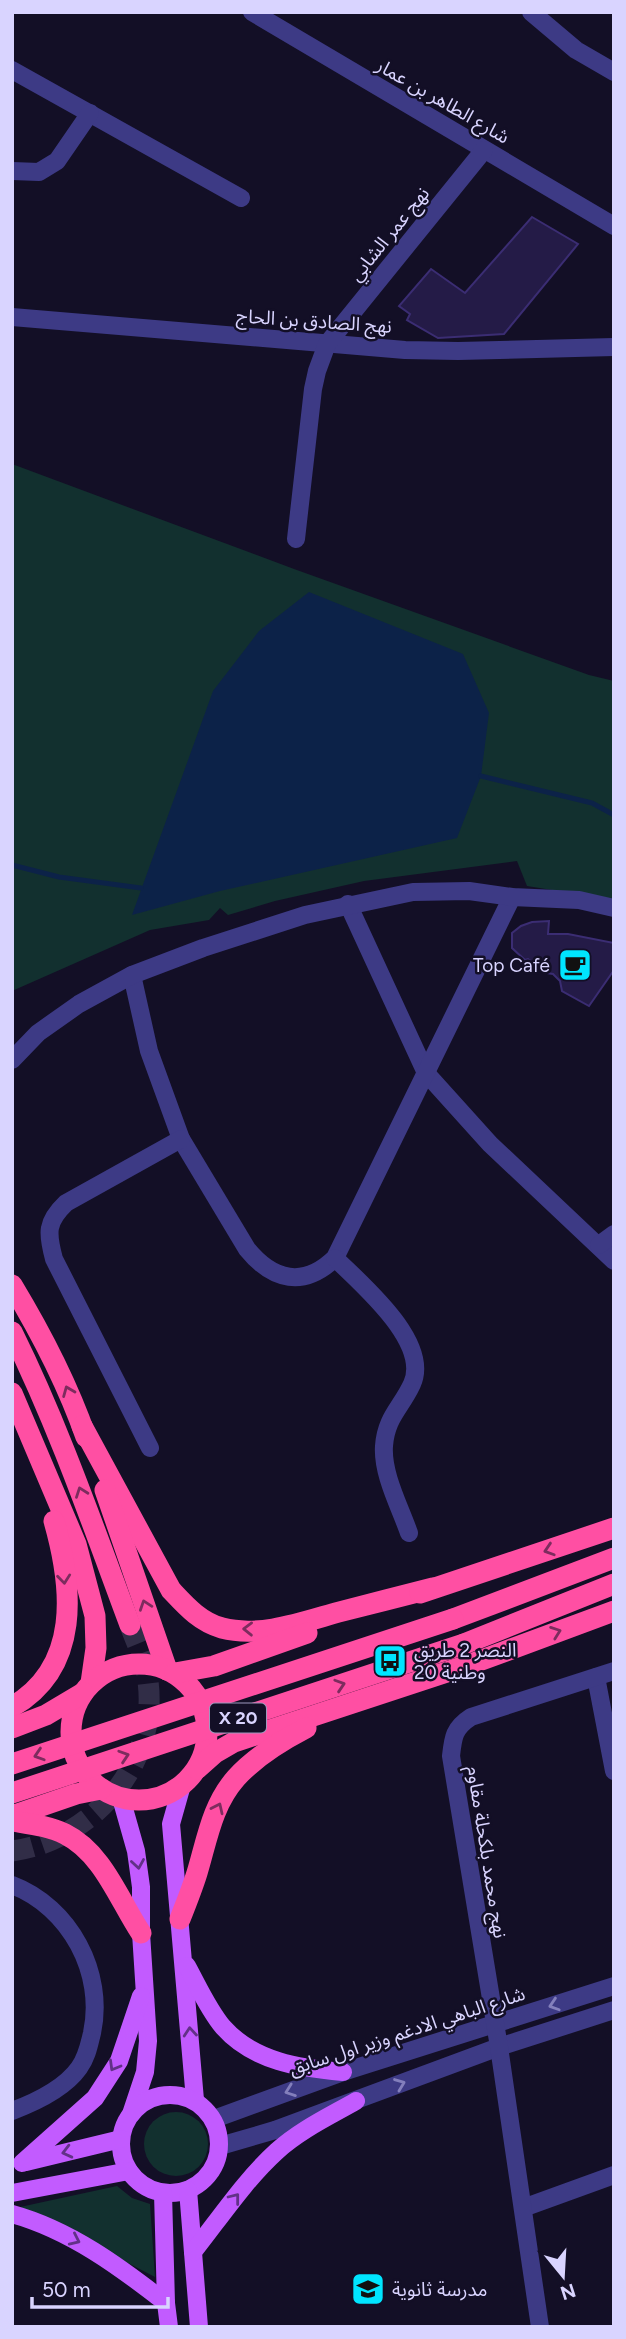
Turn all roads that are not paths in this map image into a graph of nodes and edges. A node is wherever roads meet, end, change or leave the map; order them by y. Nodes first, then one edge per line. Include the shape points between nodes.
1 (252, 12) edge
2 (531, 12) edge
3 (12, 70) edge
4 (614, 72) edge
5 (90, 113) junction
6 (484, 150) junction
7 (12, 171) edge
8 (241, 198) dead end
9 (614, 226) edge
10 (12, 317) edge
11 (327, 344) junction
12 (614, 347) edge
13 (296, 539) dead end
14 (512, 897) junction
15 (348, 904) junction
16 (614, 908) edge
17 (132, 975) junction
18 (12, 1060) edge
19 (426, 1073) junction
20 (181, 1139) junction
21 (614, 1234) edge
22 (599, 1245) junction
23 (335, 1258) junction
24 (614, 1261) edge
25 (14, 1286) edge
26 (12, 1332) edge
27 (12, 1393) edge
28 (82, 1426) junction
29 (33, 1441) junction
30 (150, 1448) dead end
31 (614, 1528) edge
32 (409, 1533) dead end
33 (614, 1558) edge
34 (614, 1584) edge
35 (433, 1588) junction
36 (614, 1611) edge
37 (130, 1625) tunnel mouth
38 (614, 1671) edge
39 (171, 1672) junction
40 (596, 1677) junction
41 (87, 1688) junction
42 (12, 1707) edge
43 (345, 1707) junction
44 (12, 1728) edge
45 (12, 1764) edge
46 (614, 1771) edge
47 (189, 1777) junction
48 (101, 1788) junction
49 (12, 1793) edge
50 (121, 1798) junction
51 (12, 1816) edge
52 (12, 1821) edge
53 (12, 1885) edge
54 (180, 1919) junction
55 (141, 1933) junction
56 (184, 1959) junction
57 (145, 1979) junction
58 (614, 1986) edge
59 (614, 2010) edge
60 (495, 2024) junction
61 (499, 2047) junction
62 (343, 2072) junction
63 (195, 2101) junction
64 (356, 2101) junction
65 (12, 2111) edge
66 (131, 2114) junction
67 (214, 2119) junction
68 (121, 2139) junction
69 (220, 2146) junction
70 (17, 2164) edge
71 (129, 2171) junction
72 (614, 2175) edge
73 (188, 2190) junction
74 (12, 2193) edge
75 (163, 2193) junction
76 (523, 2208) junction
77 (12, 2214) edge
78 (193, 2252) junction
79 (166, 2303) junction
80 (170, 2327) edge
81 (199, 2327) edge
82 (540, 2327) edge

1 - 6 street, شارع الطاهر بن عمار
2 - 4 street via 576,50
3 - 5 street
5 - 7 street via 57,160 39,172
5 - 8 street
6 - 9 street, شارع الطاهر بن عمار
6 - 11 street, نهج عمر الشابي
10 - 11 street, نهج الصادق بن الحاج
11 - 12 street, نهج الصادق بن الحاج via 458,351
11 - 13 street via 313,389
14 - 15 street via 469,891 413,892
14 - 16 street via 579,900
14 - 19 street
15 - 17 street via 262,928
15 - 19 street
17 - 18 street via 38,1033
17 - 20 street via 149,1051
19 - 22 street via 490,1144
19 - 23 street
20 - 23 street via 259,1264 294,1278 322,1270
20 - 30 street via 66,1203 54,1214 49,1228 54,1259
21 - 22 street
22 - 24 street
23 - 32 street via 389,1312 414,1354 413,1382 387,1425 384,1450
28 -> 25 highway via 43,1335
37 -> 26 highway via 61,1437
27 - 29 highway
35 -> 28 highway via 279,1628 224,1628 204,1620 178,1598 159,1570
39 -> 28 highway
29 - 41 highway via 76,1544 95,1616 96,1648
29 -> 42 highway via 61,1545 66,1634 60,1655 37,1690
31 -> 35 highway
33 -> 45 highway, X 20, bridge via 453,1619
49 -> 34 highway, X 20, bridge via 464,1644
35 - 39 highway via 214,1666
43 -> 36 highway
38 - 40 street, نهج محمد بلكحلة مقاوم
39 - 41 highway via 147,1664 127,1665 108,1671
39 - 47 highway via 197,1697 207,1727 205,1748
40 - 46 street
40 - 60 street, نهج محمد بلكحلة مقاوم via 471,1717 459,1724 453,1737 454,1786
41 - 44 highway via 46,1715
41 - 48 highway via 73,1712 71,1734 74,1755 85,1774
43 - 47 highway via 234,1742
54 -> 43 highway via 214,1816 235,1779 261,1755
47 - 50 highway via 163,1796
47 - 54 main road via 171,1824
48 - 50 highway
48 - 51 highway
50 -> 55 main road via 136,1851
52 - 55 highway via 66,1835 92,1854
53 - 65 street via 51,1908 74,1937 89,1967 96,1996 88,2051 80,2067 69,2080
54 - 56 main road
55 - 57 main road
56 - 62 main road via 224,2028 246,2046 275,2062
63 -> 56 main road
57 - 66 main road via 145,2072
57 -> 70 main road via 119,2061 95,2098
58 -> 60 street, شارع الباهي الادغم وزير اول سابق
59 - 61 street
60 - 61 street, نهج محمد بلكحلة مقاوم
60 - 62 street, شارع الباهي الادغم وزير اول سابق
64 -> 61 street
61 - 76 street, نهج محمد بلكحلة مقاوم
62 -> 67 street, شارع الباهي الادغم وزير اول سابق
63 - 66 main road via 160,2095
63 - 67 main road
64 - 69 street
78 -> 64 main road via 278,2149
66 - 68 main road
67 - 69 main road
68 -> 70 main road
68 - 71 main road
69 - 73 main road via 211,2173
71 - 74 main road
71 - 75 main road via 144,2185
72 - 76 street
73 - 75 main road
73 - 78 main road
75 - 79 main road
76 - 82 street, نهج محمد بلكحلة مقاوم
77 -> 79 main road via 85,2245
78 - 81 main road
79 - 80 main road

